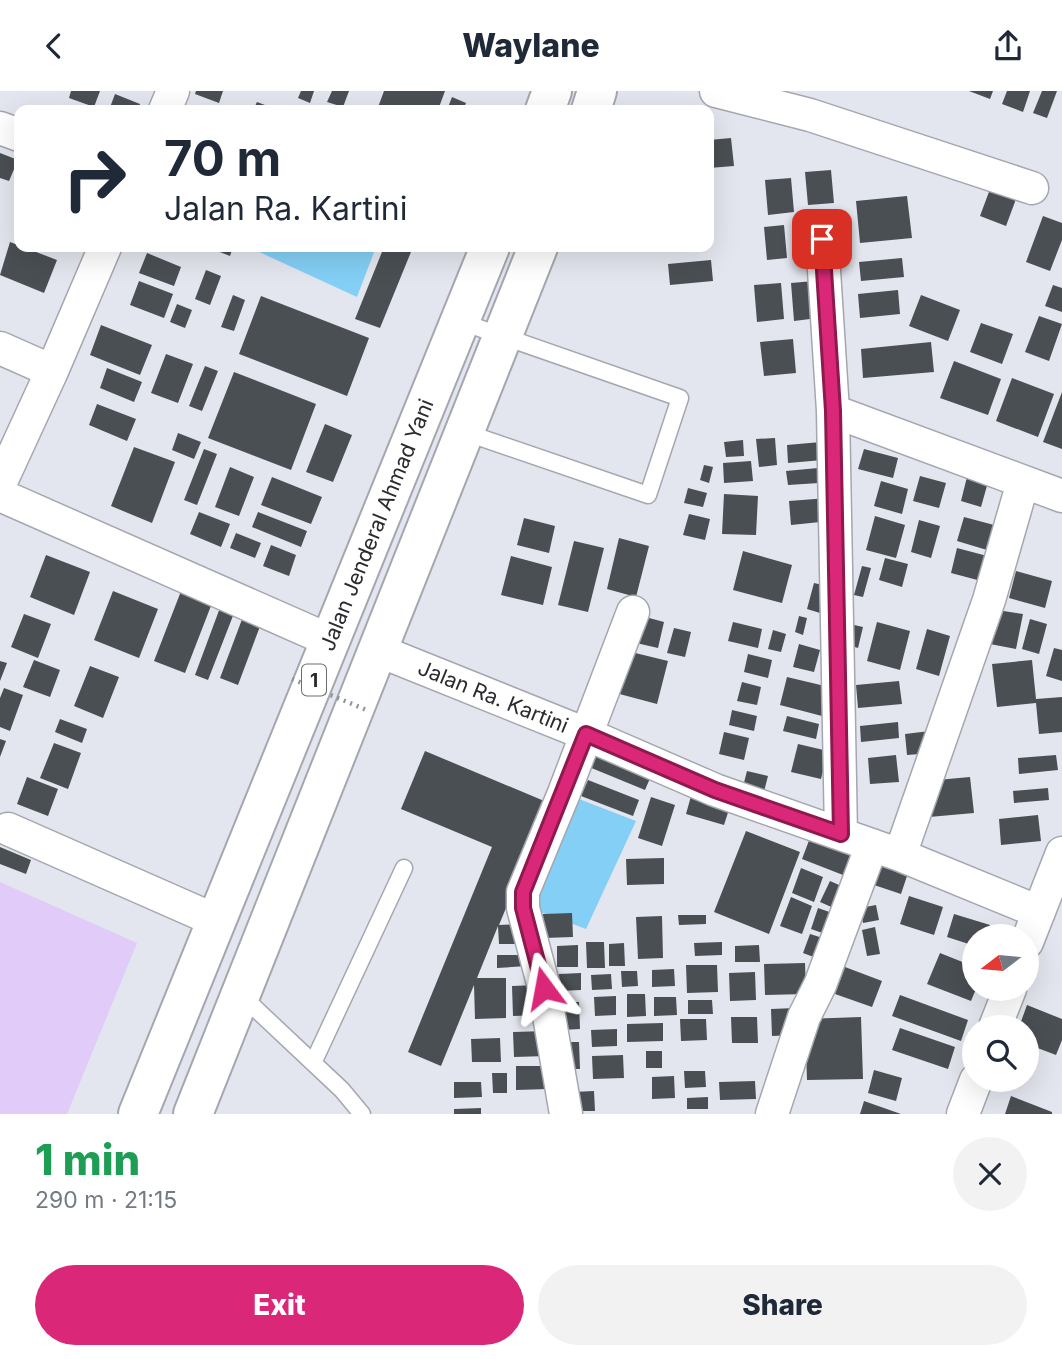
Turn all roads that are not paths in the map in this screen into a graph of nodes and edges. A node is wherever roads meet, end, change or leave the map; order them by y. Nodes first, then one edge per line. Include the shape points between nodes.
1 (716, 91) edge
2 (1032, 188) dead end
3 (822, 239) dead end
4 (103, 252) edge
5 (488, 252) edge
6 (536, 252) edge
7 (459, 321) junction
8 (502, 336) junction
9 (0, 348) edge
10 (52, 371) junction
11 (833, 411) junction
12 (464, 432) junction
13 (1024, 482) junction
14 (0, 484) edge
15 (0, 495) edge
16 (1062, 496) edge
17 (633, 612) dead end
18 (331, 641) junction
19 (377, 650) junction
20 (586, 734) junction
21 (8, 829) dead end
22 (841, 834) junction
23 (886, 850) junction
24 (1062, 853) edge
25 (404, 868) dead end
26 (1038, 912) junction
27 (217, 921) junction
28 (1034, 924) edge
29 (240, 994) junction
30 (313, 1063) junction
31 (971, 1092) edge
32 (138, 1114) edge
33 (193, 1114) edge
34 (362, 1114) edge
35 (566, 1114) edge
36 (772, 1114) edge
37 (963, 1114) edge

1 - 2 street via 810,115
3 - 11 street
4 - 10 street
5 - 7 main road, Jalan Jenderal Ahmad Yani / 1
6 - 8 main road, 1
7 - 8 lane
7 - 18 main road, Jalan Jenderal Ahmad Yani / 1
8 - 12 main road, 1
8 - 12 lane via 680,398 648,495
9 - 10 street
10 - 14 street
11 - 13 street
11 - 22 street
12 - 19 main road, 1
13 - 16 street
13 - 23 street via 989,600
15 - 18 street
17 - 20 street
18 - 27 main road, Jalan Jenderal Ahmad Yani / 1
19 - 20 street, Jalan Ra. Kartini
19 - 29 main road, 1
20 - 22 street, Jalan Ra. Kartini via 715,790
20 - 35 street via 523,892
21 - 27 street
22 - 23 street, Jalan Ra. Kartini
23 - 26 street, Jalan Ra. Kartini
23 - 36 street via 804,1017
24 - 26 street
25 - 30 lane
26 - 28 street
27 - 32 main road, Jalan Jenderal Ahmad Yani / 1
29 - 30 lane
29 - 33 main road, 1
30 - 34 lane
31 - 37 street

